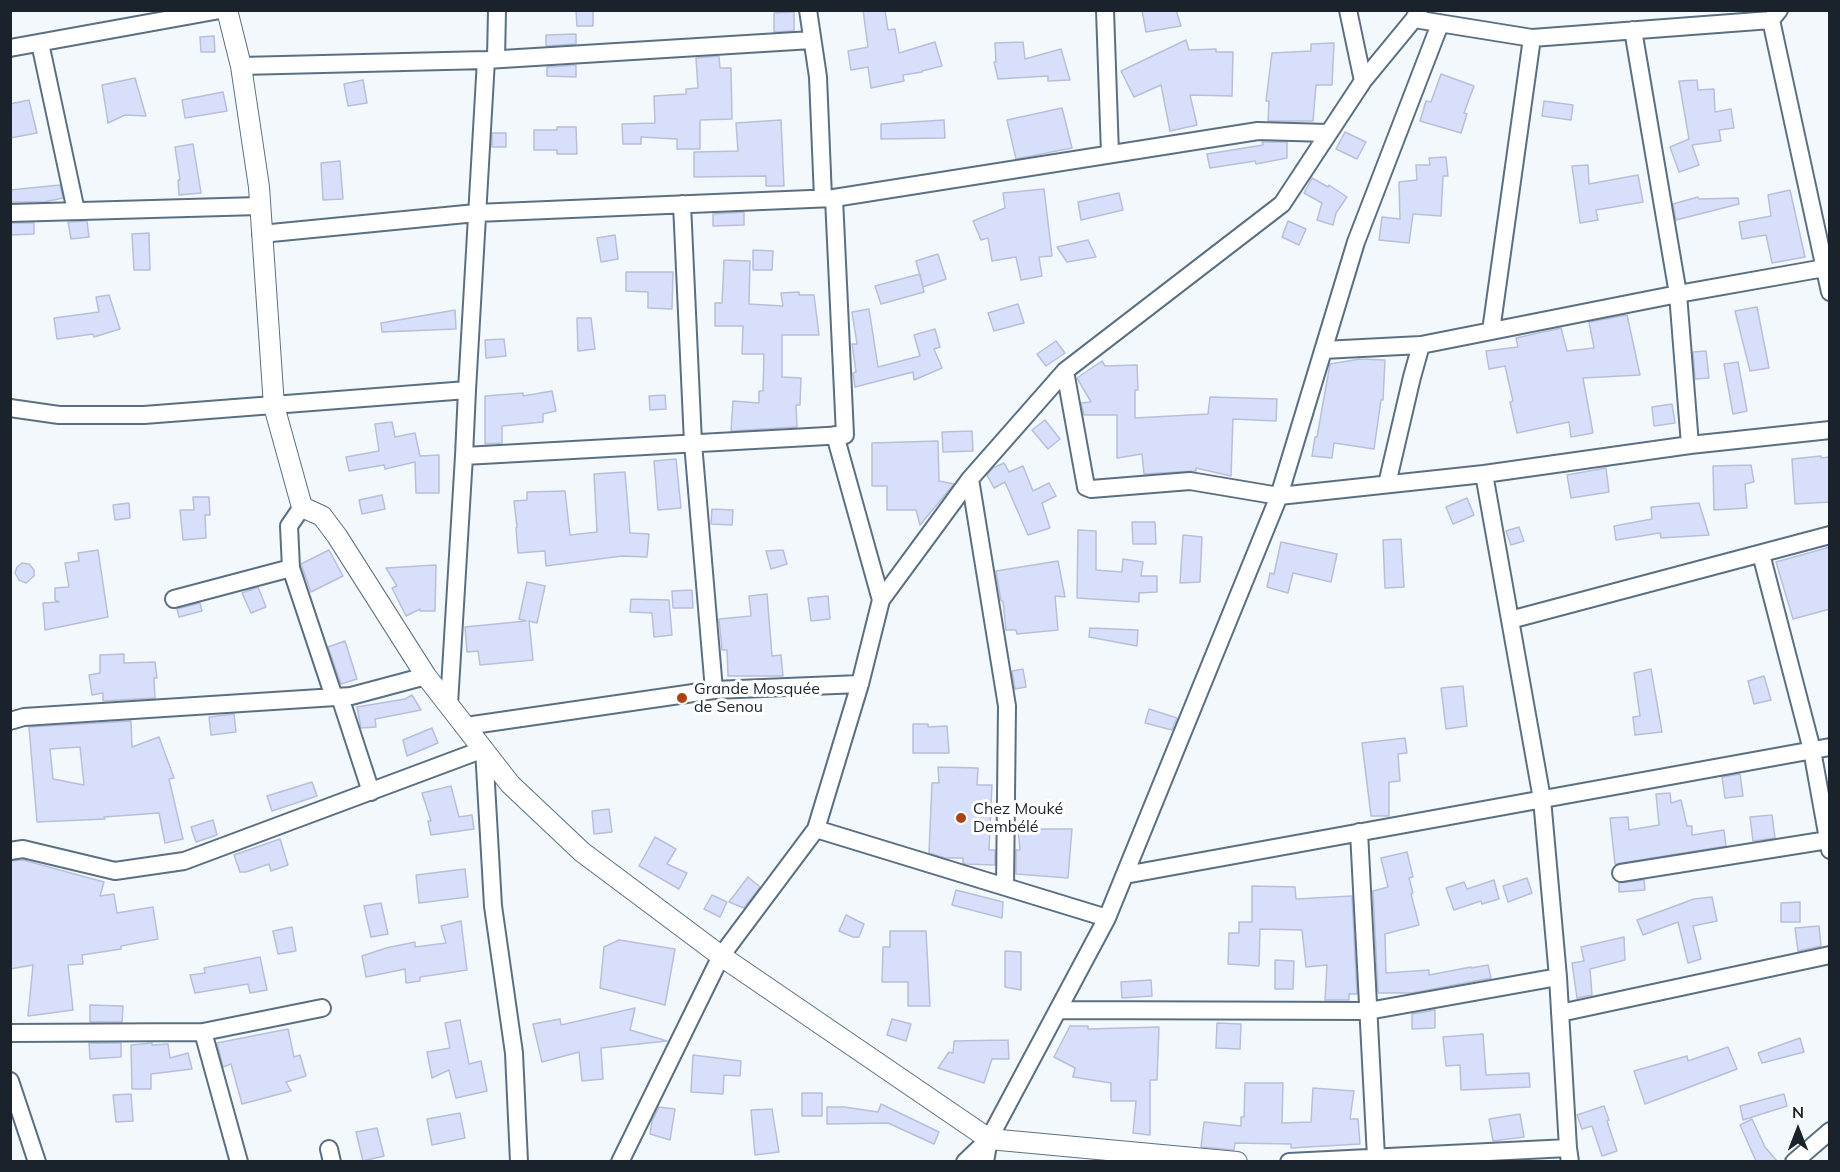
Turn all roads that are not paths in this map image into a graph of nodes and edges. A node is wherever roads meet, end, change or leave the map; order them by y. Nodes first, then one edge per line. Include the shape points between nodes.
1 (220, 10) edge
2 (227, 10) edge
3 (497, 10) edge
4 (808, 10) edge
5 (1105, 10) edge
6 (1348, 10) edge
7 (1417, 15) edge
8 (1775, 15) edge
9 (1440, 24) junction
10 (1633, 30) junction
11 (1532, 38) junction
12 (812, 40) junction
13 (40, 43) junction
14 (10, 48) edge
15 (491, 60) junction
16 (241, 66) junction
17 (1363, 81) junction
18 (1328, 133) junction
19 (1110, 154) junction
20 (828, 198) junction
21 (682, 204) junction
22 (259, 206) junction
23 (76, 211) junction
24 (10, 213) edge
25 (476, 213) junction
26 (261, 234) junction
27 (1826, 268) edge
28 (1830, 292) edge
29 (1678, 294) junction
30 (1491, 331) junction
31 (1421, 345) junction
32 (1323, 350) junction
33 (1065, 371) junction
34 (467, 390) junction
35 (274, 406) junction
36 (10, 408) edge
37 (1830, 430) edge
38 (835, 435) junction
39 (693, 443) junction
40 (1690, 445) junction
41 (464, 456) junction
42 (1484, 474) junction
43 (970, 479) junction
44 (1387, 484) junction
45 (1279, 496) junction
46 (302, 507) junction
47 (1830, 534) edge
48 (1761, 554) junction
49 (291, 568) junction
50 (174, 599) dead end
51 (881, 600) junction
52 (1510, 620) junction
53 (426, 676) junction
54 (860, 684) junction
55 (714, 690) junction
56 (337, 697) junction
57 (449, 704) junction
58 (10, 721) edge
59 (466, 726) junction
60 (1830, 747) edge
61 (484, 749) junction
62 (1812, 750) junction
63 (371, 792) junction
64 (1542, 799) junction
65 (816, 829) junction
66 (1359, 832) junction
67 (1829, 845) edge
68 (10, 851) edge
69 (1621, 873) dead end
70 (1125, 875) junction
71 (1005, 887) junction
72 (1107, 918) junction
73 (1830, 955) edge
74 (721, 956) junction
75 (1558, 977) junction
76 (322, 1008) dead end
77 (1059, 1010) junction
78 (1368, 1011) junction
79 (1560, 1013) junction
80 (203, 1032) junction
81 (10, 1033) edge
82 (10, 1081) edge
83 (1828, 1137) edge
84 (989, 1139) junction
85 (1569, 1155) edge
86 (1376, 1157) junction
87 (37, 1161) edge
88 (239, 1161) edge
89 (519, 1161) edge
90 (620, 1161) edge
91 (964, 1161) edge
92 (985, 1161) edge
93 (1237, 1161) edge
94 (1289, 1161) edge
95 (1794, 1161) edge

1 - 13 street
2 - 16 street
3 - 15 street
4 - 12 street
5 - 19 street
6 - 17 street
7 - 9 street
7 - 17 street
8 - 10 street
8 - 27 street
9 - 11 street
9 - 32 street via 1356,242
10 - 11 street
10 - 29 street
11 - 30 street
12 - 15 street
12 - 20 street
13 - 14 street
13 - 23 street
15 - 16 street
15 - 25 street
16 - 22 street
17 - 18 street
18 - 19 street via 1258,131
18 - 33 street via 1282,204
19 - 20 street
20 - 21 street
20 - 38 street via 845,435
21 - 25 street
21 - 39 street
22 - 23 street
22 - 26 street
23 - 24 street
25 - 26 street
25 - 34 street
26 - 35 street
27 - 28 street
27 - 29 street
29 - 30 street
29 - 40 street
30 - 31 street
31 - 32 street
31 - 44 street
32 - 45 street
33 - 43 street
33 - 45 street via 1086,487 1190,482
34 - 35 street
34 - 41 street
35 - 36 street via 144,415 59,415
35 - 46 street
37 - 40 street
38 - 39 street
38 - 51 street
39 - 41 street
39 - 55 street
40 - 42 street
41 - 57 street
42 - 44 street
42 - 52 street
43 - 51 street
43 - 71 street via 1006,706
44 - 45 street
45 - 70 street
46 - 49 street via 289,526
46 - 53 street via 322,516 337,536
47 - 48 street
48 - 52 street
48 - 62 street
49 - 50 street
49 - 56 street
51 - 54 street
52 - 64 street
53 - 56 street
53 - 57 street
54 - 55 street
54 - 65 street
55 - 59 street
56 - 58 street
56 - 63 street
57 - 59 street
59 - 61 street
60 - 62 street
61 - 63 street
61 - 74 street via 510,784 582,852
61 - 89 street via 493,906 514,1053
62 - 64 street
62 - 67 street
63 - 68 street via 184,861 115,871 23,849
64 - 66 street
64 - 75 street
65 - 71 street
65 - 74 street
66 - 70 street
66 - 78 street
67 - 69 street
70 - 72 street
71 - 72 street
72 - 77 street
73 - 79 street
74 - 84 street
74 - 90 street
75 - 78 street
75 - 79 street
76 - 80 street
77 - 78 street
77 - 84 street
78 - 86 street
79 - 85 street
80 - 81 street
80 - 88 street
82 - 87 street
83 - 95 street
84 - 91 street
84 - 92 street
84 - 93 street
85 - 86 street
86 - 94 street

